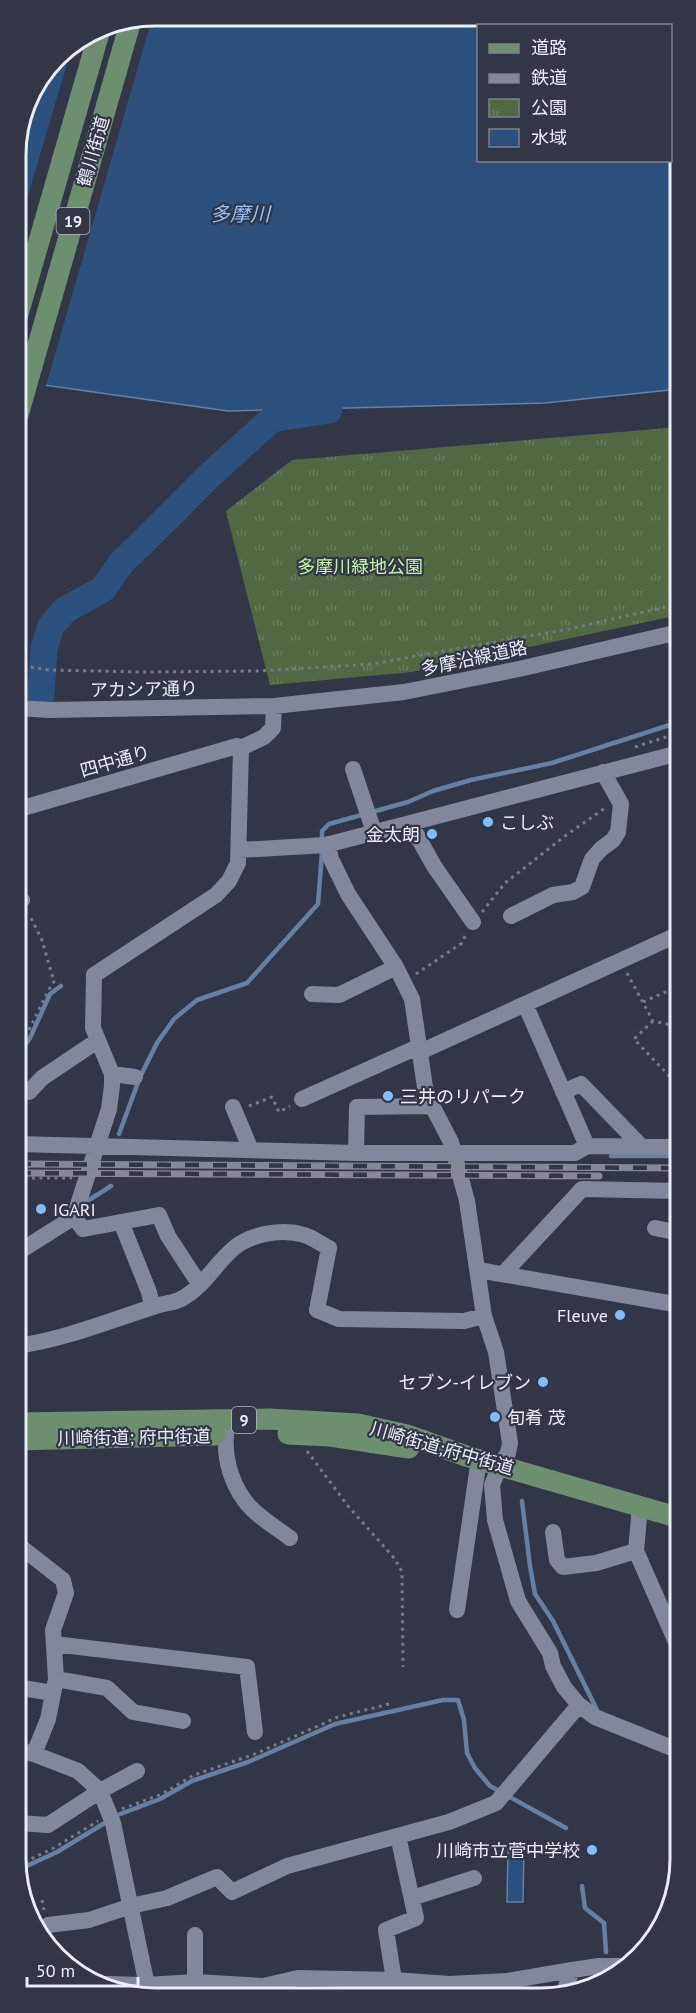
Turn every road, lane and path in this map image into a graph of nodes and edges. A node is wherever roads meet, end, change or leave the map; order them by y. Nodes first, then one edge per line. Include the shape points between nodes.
1 (129, 28) edge
2 (97, 39) edge
3 (26, 286) edge
4 (26, 387) edge
5 (670, 606) edge
6 (670, 634) edge
7 (26, 667) edge
8 (274, 706) junction
9 (26, 709) edge
10 (239, 747) junction
11 (670, 755) edge
12 (353, 769) dead end
13 (603, 772) junction
14 (619, 798) junction
15 (26, 807) edge
16 (370, 819) junction
17 (410, 823) junction
18 (324, 845) junction
19 (240, 850) junction
20 (26, 913) edge
21 (511, 916) dead end
22 (473, 922) junction
23 (670, 938) edge
24 (620, 960) junction
25 (400, 975) junction
26 (670, 990) edge
27 (312, 994) dead end
28 (643, 1002) junction
29 (525, 1004) junction
30 (653, 1020) junction
31 (670, 1024) edge
32 (26, 1038) edge
33 (97, 1041) junction
34 (420, 1049) junction
35 (112, 1074) junction
36 (135, 1077) dead end
37 (670, 1077) edge
38 (29, 1092) dead end
39 (563, 1092) junction
40 (302, 1099) joint
41 (432, 1106) junction
42 (234, 1109) joint
43 (26, 1144) edge
44 (587, 1146) junction
45 (641, 1146) junction
46 (670, 1146) edge
47 (95, 1147) junction
48 (250, 1150) junction
49 (356, 1153) junction
50 (455, 1153) junction
51 (26, 1178) edge
52 (85, 1178) junction
53 (670, 1191) edge
54 (74, 1217) junction
55 (122, 1222) junction
56 (655, 1228) dead end
57 (670, 1231) edge
58 (26, 1247) edge
59 (478, 1270) junction
60 (504, 1273) junction
61 (200, 1285) junction
62 (670, 1303) edge
63 (152, 1307) junction
64 (484, 1316) junction
65 (26, 1345) edge
66 (26, 1423) edge
67 (226, 1435) junction
68 (26, 1440) edge
69 (306, 1450) dead end
70 (472, 1457) junction
71 (500, 1465) junction
72 (640, 1506) junction
73 (670, 1515) edge
74 (553, 1532) dead end
75 (291, 1538) dead end
76 (26, 1551) edge
77 (636, 1551) junction
78 (457, 1610) dead end
79 (670, 1629) edge
80 (54, 1644) junction
81 (403, 1667) dead end
82 (54, 1686) junction
83 (26, 1688) edge
84 (393, 1703) dead end
85 (579, 1705) junction
86 (183, 1721) dead end
87 (255, 1732) dead end
88 (670, 1747) edge
89 (26, 1752) edge
90 (34, 1754) junction
91 (137, 1770) dead end
92 (100, 1791) junction
93 (111, 1819) junction
94 (26, 1824) edge
95 (398, 1836) junction
96 (26, 1861) edge
97 (474, 1878) dead end
98 (412, 1898) junction
99 (131, 1906) junction
100 (48, 1925) dead end
101 (195, 1935) dead end
102 (613, 1966) edge
103 (572, 1970) junction
104 (394, 1980) junction
105 (195, 1982) junction
106 (567, 1985) edge
107 (147, 1987) edge
108 (160, 1988) edge
109 (248, 1988) edge
110 (271, 1988) edge

1 - 4 main road, 鶴川街道 / 19
2 - 3 main road, 鶴川街道 / 19
5 - 7 path via 569,629 372,664 258,671 132,672
6 - 8 street, 多摩沿線道路 via 404,692
8 - 9 street, アカシア通り
8 - 10 street via 273,728
10 - 15 street, 四中通り
10 - 19 street
11 - 13 street
12 - 16 street
13 - 14 street
13 - 17 street
14 - 21 street via 618,831 592,859 582,886
14 - 22 path via 505,883
16 - 17 street
16 - 18 street
17 - 22 street
18 - 19 street
18 - 25 street via 348,894
19 - 33 street via 229,881 216,895 94,975 93,1028
20 - 32 path via 42,940 55,980
22 - 25 path via 462,942
23 - 24 street
24 - 28 path
24 - 29 street
25 - 27 street via 339,995
25 - 34 street via 412,999
26 - 28 path
28 - 30 path
29 - 34 street
29 - 39 street
30 - 31 path
30 - 37 path via 634,1039
33 - 35 street
33 - 38 street via 42,1078
34 - 40 street
34 - 41 street via 426,1094
35 - 36 street
35 - 47 street via 109,1109
39 - 44 street
39 - 45 street via 581,1084
40 - 42 path via 279,1112 272,1097
41 - 49 street via 357,1107
41 - 50 street
42 - 48 street
43 - 47 street
44 - 45 street
44 - 50 street via 575,1153
45 - 46 street
47 - 48 street
47 - 52 street
48 - 49 street
49 - 50 street
50 - 59 street
51 - 52 path
52 - 54 street
53 - 60 street via 582,1189
54 - 55 street via 83,1229
54 - 58 street
55 - 61 street via 159,1215
55 - 63 street
56 - 57 street
59 - 60 street
59 - 64 street
60 - 62 street
61 - 63 street via 180,1300
61 - 64 street via 234,1248 254,1237 278,1232 304,1235 328,1248 317,1310 339,1319 464,1321
63 - 65 street
64 - 71 street via 496,1352 510,1443
66 - 70 main road, 川崎街道;府中街道 / 9 via 334,1421 379,1428
67 - 68 main road, 川崎街道; 府中街道 / 9
67 - 70 main road, 川崎街道; 府中街道 / 9 via 330,1436
67 - 75 street via 226,1461 237,1488 251,1509
69 - 81 path via 402,1572
70 - 71 main road, 川崎街道;府中街道 / 9
70 - 78 street
71 - 72 main road, 川崎街道;府中街道 / 9
71 - 85 street via 492,1485 495,1520 518,1601 550,1653 564,1687
72 - 73 main road, 川崎街道;府中街道 / 9
72 - 77 street
74 - 77 street via 557,1560 563,1567 596,1563
76 - 80 street via 63,1580 66,1593 53,1630
77 - 79 street
80 - 82 street
80 - 87 street via 247,1667
82 - 83 street
82 - 86 street via 107,1688 133,1712
82 - 90 street via 48,1719
84 - 93 path via 338,1717 255,1754 194,1775
85 - 88 street via 595,1717
85 - 95 street via 496,1803 449,1822
89 - 90 street
90 - 92 street via 78,1771
91 - 92 street
92 - 93 street
92 - 94 street via 48,1825
93 - 96 path
93 - 99 street
95 - 98 street
95 - 99 street via 287,1866 232,1892 217,1877 167,1898
97 - 98 street
98 - 104 street via 416,1918 386,1930
99 - 100 street via 89,1920
99 - 107 street
101 - 105 street
102 - 103 street
103 - 104 street via 507,1981 449,1984
103 - 106 street
104 - 110 street via 298,1978
105 - 108 street
105 - 109 street

